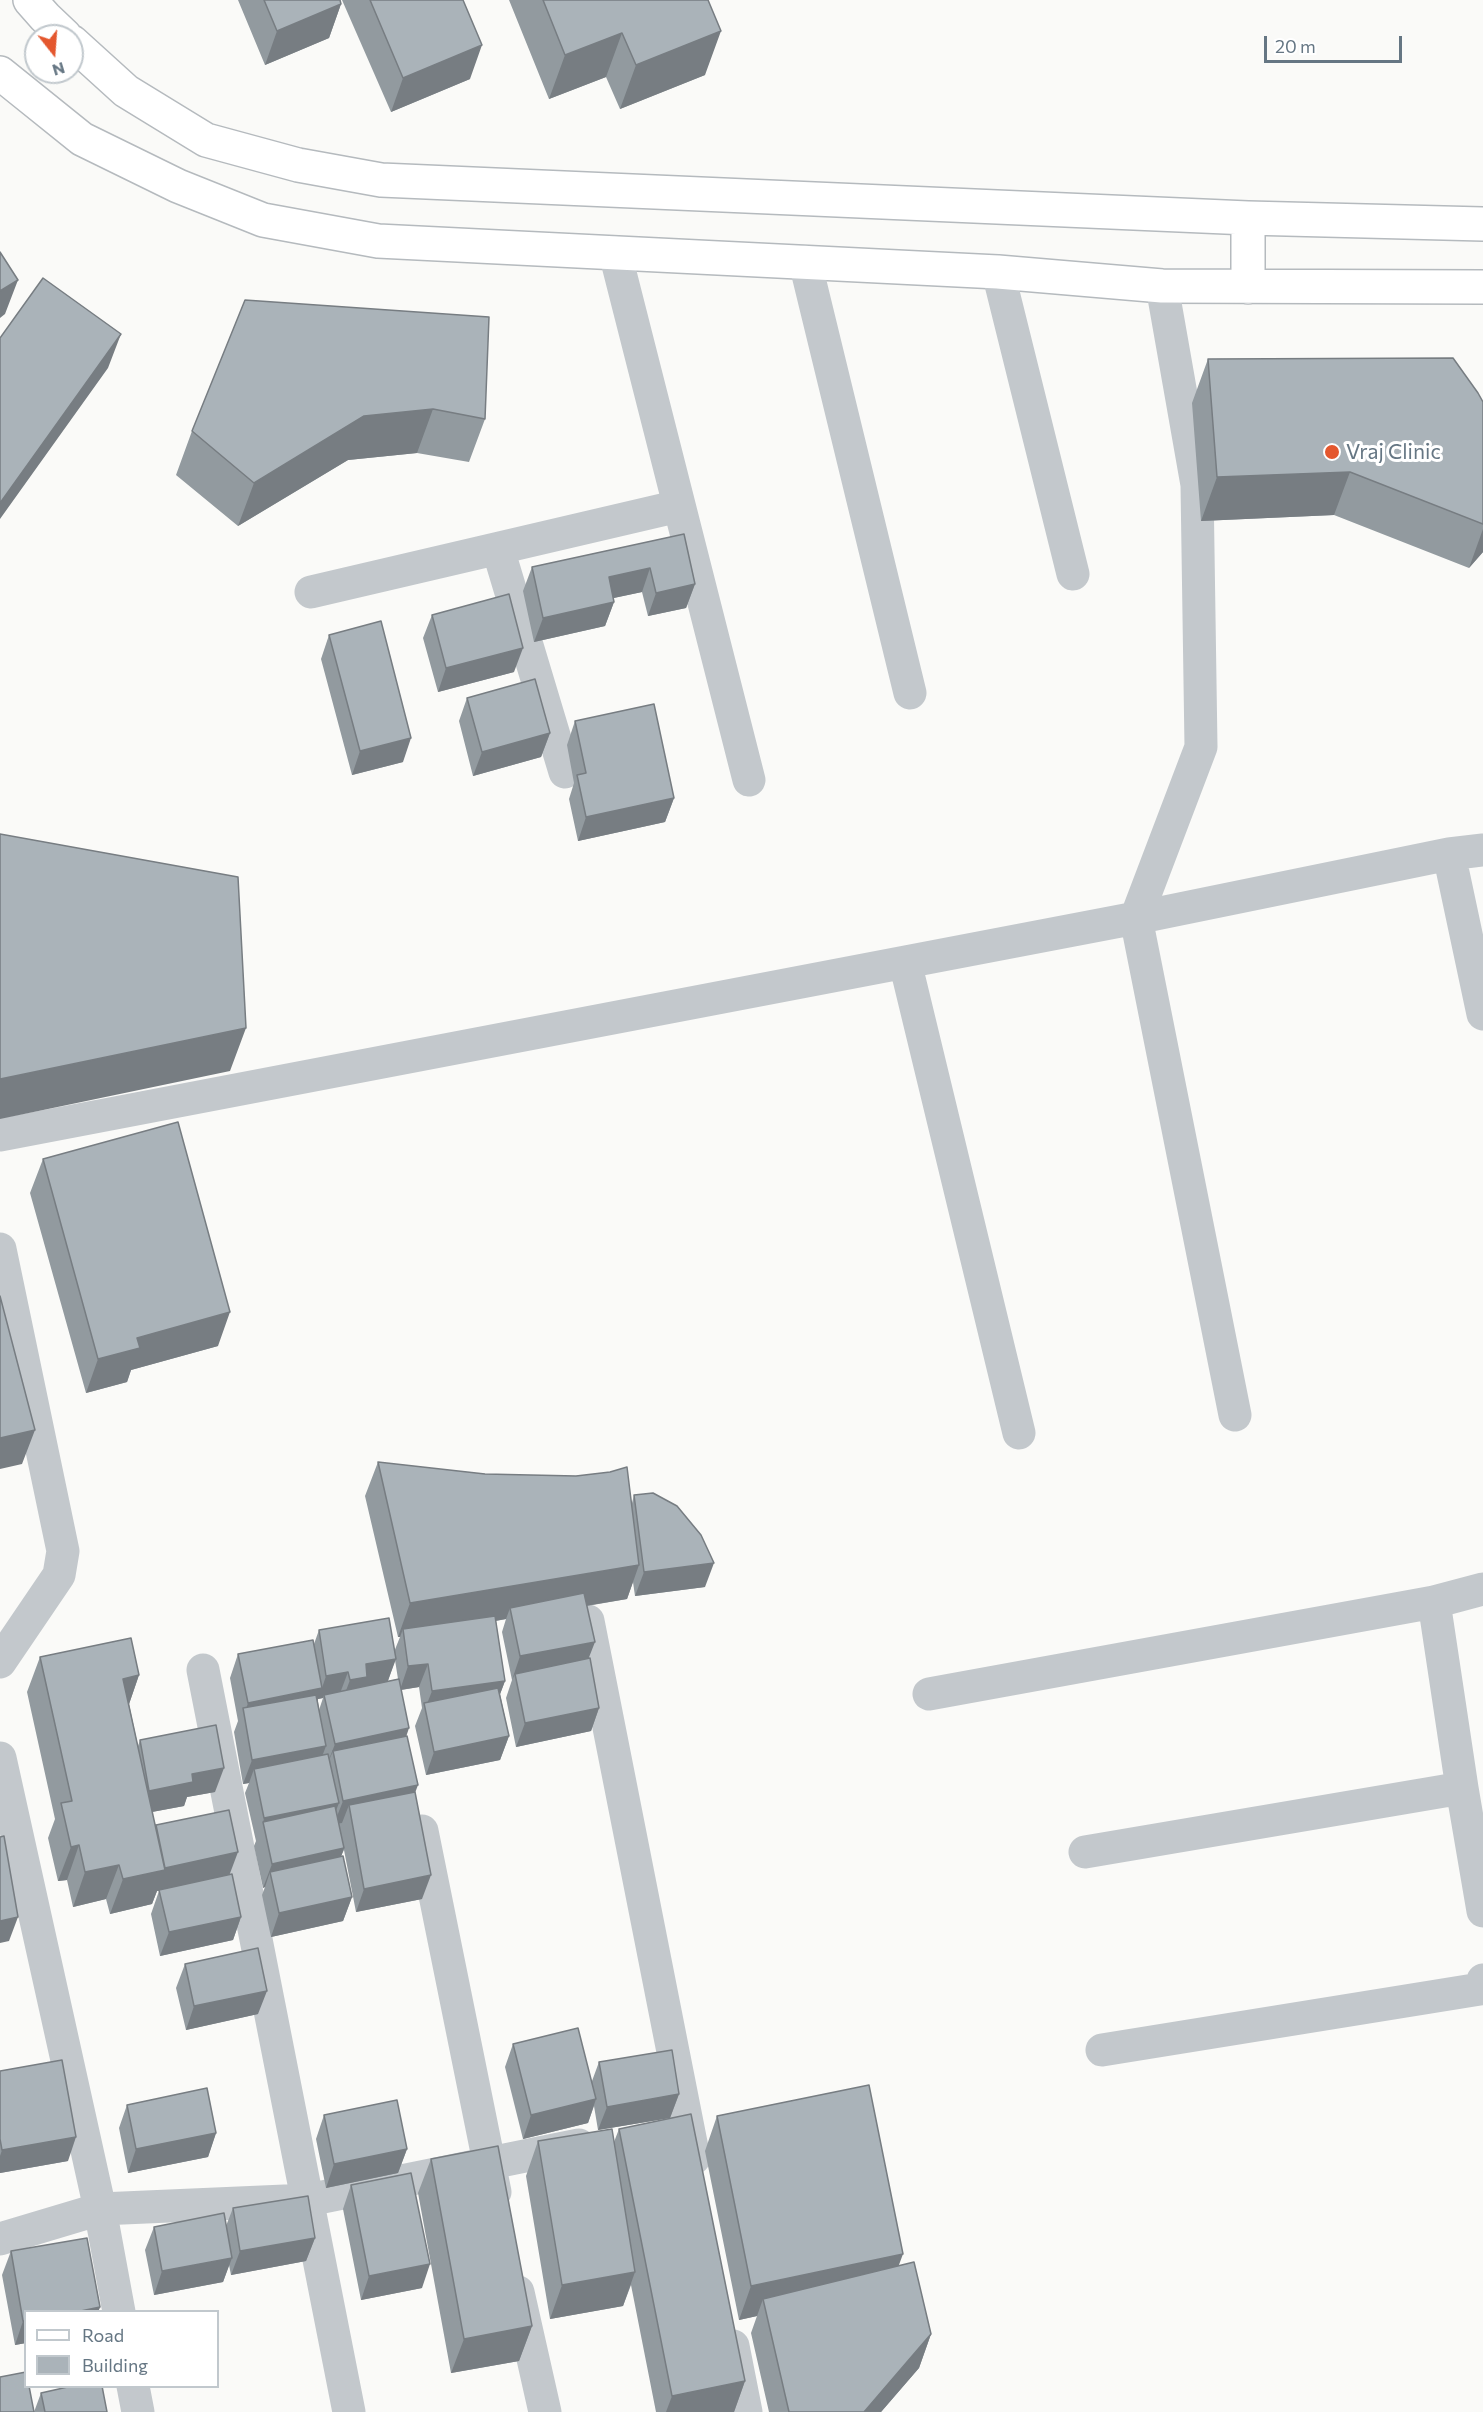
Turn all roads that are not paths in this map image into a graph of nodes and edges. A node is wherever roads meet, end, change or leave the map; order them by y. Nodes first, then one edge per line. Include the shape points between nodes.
1 (30, 0) edge
2 (53, 24) edge
3 (84, 53) edge
4 (0, 73) edge
5 (1248, 218) junction
6 (1483, 224) edge
7 (615, 253) junction
8 (805, 262) junction
9 (998, 272) junction
10 (1162, 286) junction
11 (1248, 287) junction
12 (1483, 287) edge
13 (679, 507) junction
14 (498, 549) junction
15 (1073, 574) dead end
16 (311, 592) dead end
17 (910, 693) dead end
18 (565, 772) dead end
19 (749, 780) dead end
20 (1483, 850) edge
21 (1449, 854) junction
22 (1136, 918) junction
23 (905, 962) junction
24 (1483, 1014) edge
25 (0, 1135) edge
26 (0, 1249) edge
27 (1235, 1415) dead end
28 (1019, 1433) dead end
29 (1483, 1590) edge
30 (1434, 1602) junction
31 (588, 1621) edge
32 (0, 1662) edge
33 (203, 1670) dead end
34 (929, 1694) dead end
35 (0, 1758) edge
36 (1462, 1788) junction
37 (417, 1805) edge
38 (1085, 1852) dead end
39 (1483, 1911) edge
40 (1483, 1980) edge
41 (1102, 2050) dead end
42 (605, 2140) edge
43 (488, 2162) junction
44 (699, 2182) edge
45 (308, 2200) junction
46 (100, 2209) junction
47 (501, 2219) edge
48 (0, 2239) edge
49 (512, 2264) edge
50 (119, 2310) edge
51 (727, 2320) edge
52 (133, 2388) edge
53 (138, 2412) edge
54 (349, 2412) edge
55 (545, 2412) edge
56 (746, 2412) edge

1 - 2 main road
3 - 5 main road via 126,91 206,140 297,165 381,180
4 - 7 main road via 82,139 178,186 263,220 378,241
5 - 6 main road
5 - 11 main road
7 - 8 main road
7 - 13 street
8 - 9 main road
8 - 17 street
9 - 10 main road
9 - 15 street
10 - 11 main road
10 - 22 street via 1197,485 1201,747
11 - 12 main road
13 - 14 street
13 - 19 street
14 - 16 street
14 - 18 street
20 - 21 street
21 - 22 street
21 - 24 street
22 - 23 street
22 - 27 street
23 - 25 street
23 - 28 street
26 - 32 street via 63,1551 59,1575
29 - 30 street
30 - 34 street
30 - 36 street
31 - 44 street via 675,2127
33 - 45 street
35 - 46 street
36 - 38 street
36 - 39 street
37 - 43 street
40 - 41 street via 1480,1989
42 - 43 street
43 - 45 street
43 - 47 street
45 - 46 street
45 - 54 street
46 - 48 street
46 - 50 street
49 - 55 street
51 - 56 street
52 - 53 street

